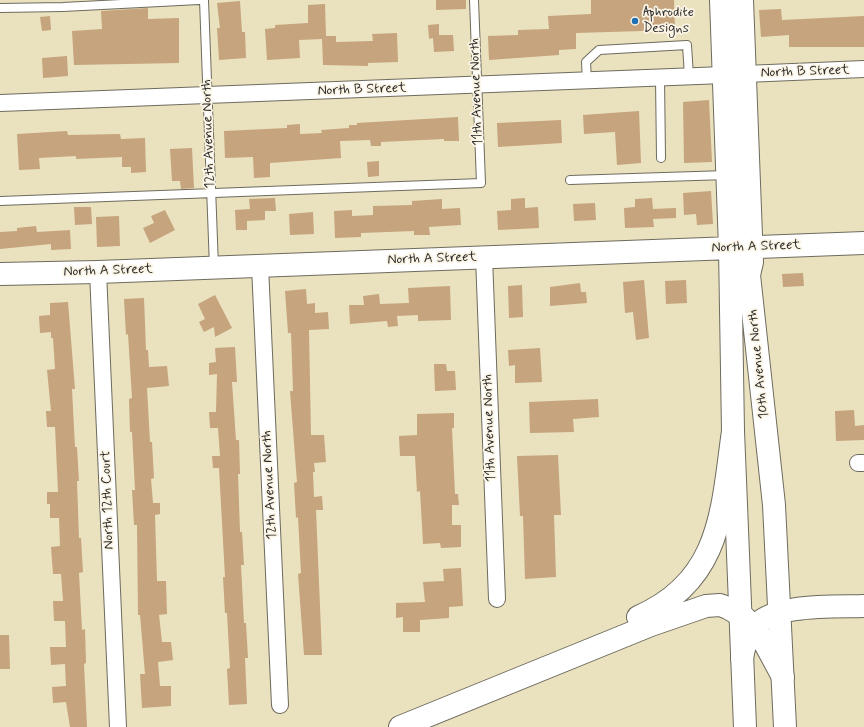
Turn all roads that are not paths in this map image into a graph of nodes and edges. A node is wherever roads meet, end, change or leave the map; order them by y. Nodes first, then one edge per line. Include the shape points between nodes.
1 (199, 0) edge
2 (204, 0) edge
3 (474, 0) edge
4 (721, 0) edge
5 (742, 0) edge
6 (0, 8) edge
7 (864, 70) edge
8 (735, 74) junction
9 (689, 76) junction
10 (660, 78) junction
11 (587, 81) junction
12 (477, 85) junction
13 (208, 95) junction
14 (0, 103) edge
15 (660, 158) dead end
16 (728, 175) junction
17 (570, 180) dead end
18 (212, 194) junction
19 (0, 201) edge
20 (864, 243) edge
21 (740, 248) junction
22 (484, 257) junction
23 (260, 266) junction
24 (214, 268) junction
25 (98, 272) junction
26 (0, 274) edge
27 (733, 431) junction
28 (497, 599) dead end
29 (864, 606) edge
30 (780, 612) junction
31 (747, 620) junction
32 (557, 662) junction
33 (783, 677) junction
34 (280, 705) dead end
35 (118, 727) edge
36 (400, 727) edge
37 (745, 727) edge
38 (785, 727) edge

1 - 6 lane
2 - 13 lane, 12th Avenue North
3 - 12 lane, 11th Avenue North
4 - 8 main road, 10th Avenue North
5 - 8 main road, 10th Avenue North
7 - 8 street, North B Street
8 - 9 street, North B Street
8 - 16 main road, 10th Avenue North
8 - 21 main road, 10th Avenue North
9 - 10 street, North B Street
9 - 11 lane via 687,45 599,50 586,62
10 - 11 street, North B Street
10 - 15 lane
11 - 12 street, North B Street
12 - 13 street, North B Street
12 - 18 lane, 11th Avenue North via 481,184
13 - 14 street, North B Street
13 - 18 lane, 12th Avenue North
16 - 17 lane
16 - 21 main road, 10th Avenue North
18 - 19 lane
18 - 24 lane, 12th Avenue North
20 - 21 main road, North A Street
21 - 22 main road, North A Street
21 - 27 main road, 10th Avenue North
21 - 30 main road, 10th Avenue North via 752,262 749,275 771,471
22 - 23 main road, North A Street
22 - 28 street, 11th Avenue North
23 - 24 main road, North A Street
23 - 34 street, 12th Avenue North
24 - 25 main road, North A Street
25 - 26 main road, North A Street
25 - 35 street, North 12th Court
27 - 31 main road, 10th Avenue North
27 - 32 main road via 719,523 711,547 696,573 660,606 608,630
29 - 30 main road
30 - 31 main road via 761,620
30 - 33 main road, 10th Avenue North
31 - 32 main road via 720,606 698,608
31 - 33 main road via 762,638
31 - 37 main road, 10th Avenue North via 742,658
32 - 36 main road
33 - 38 main road, 10th Avenue North

